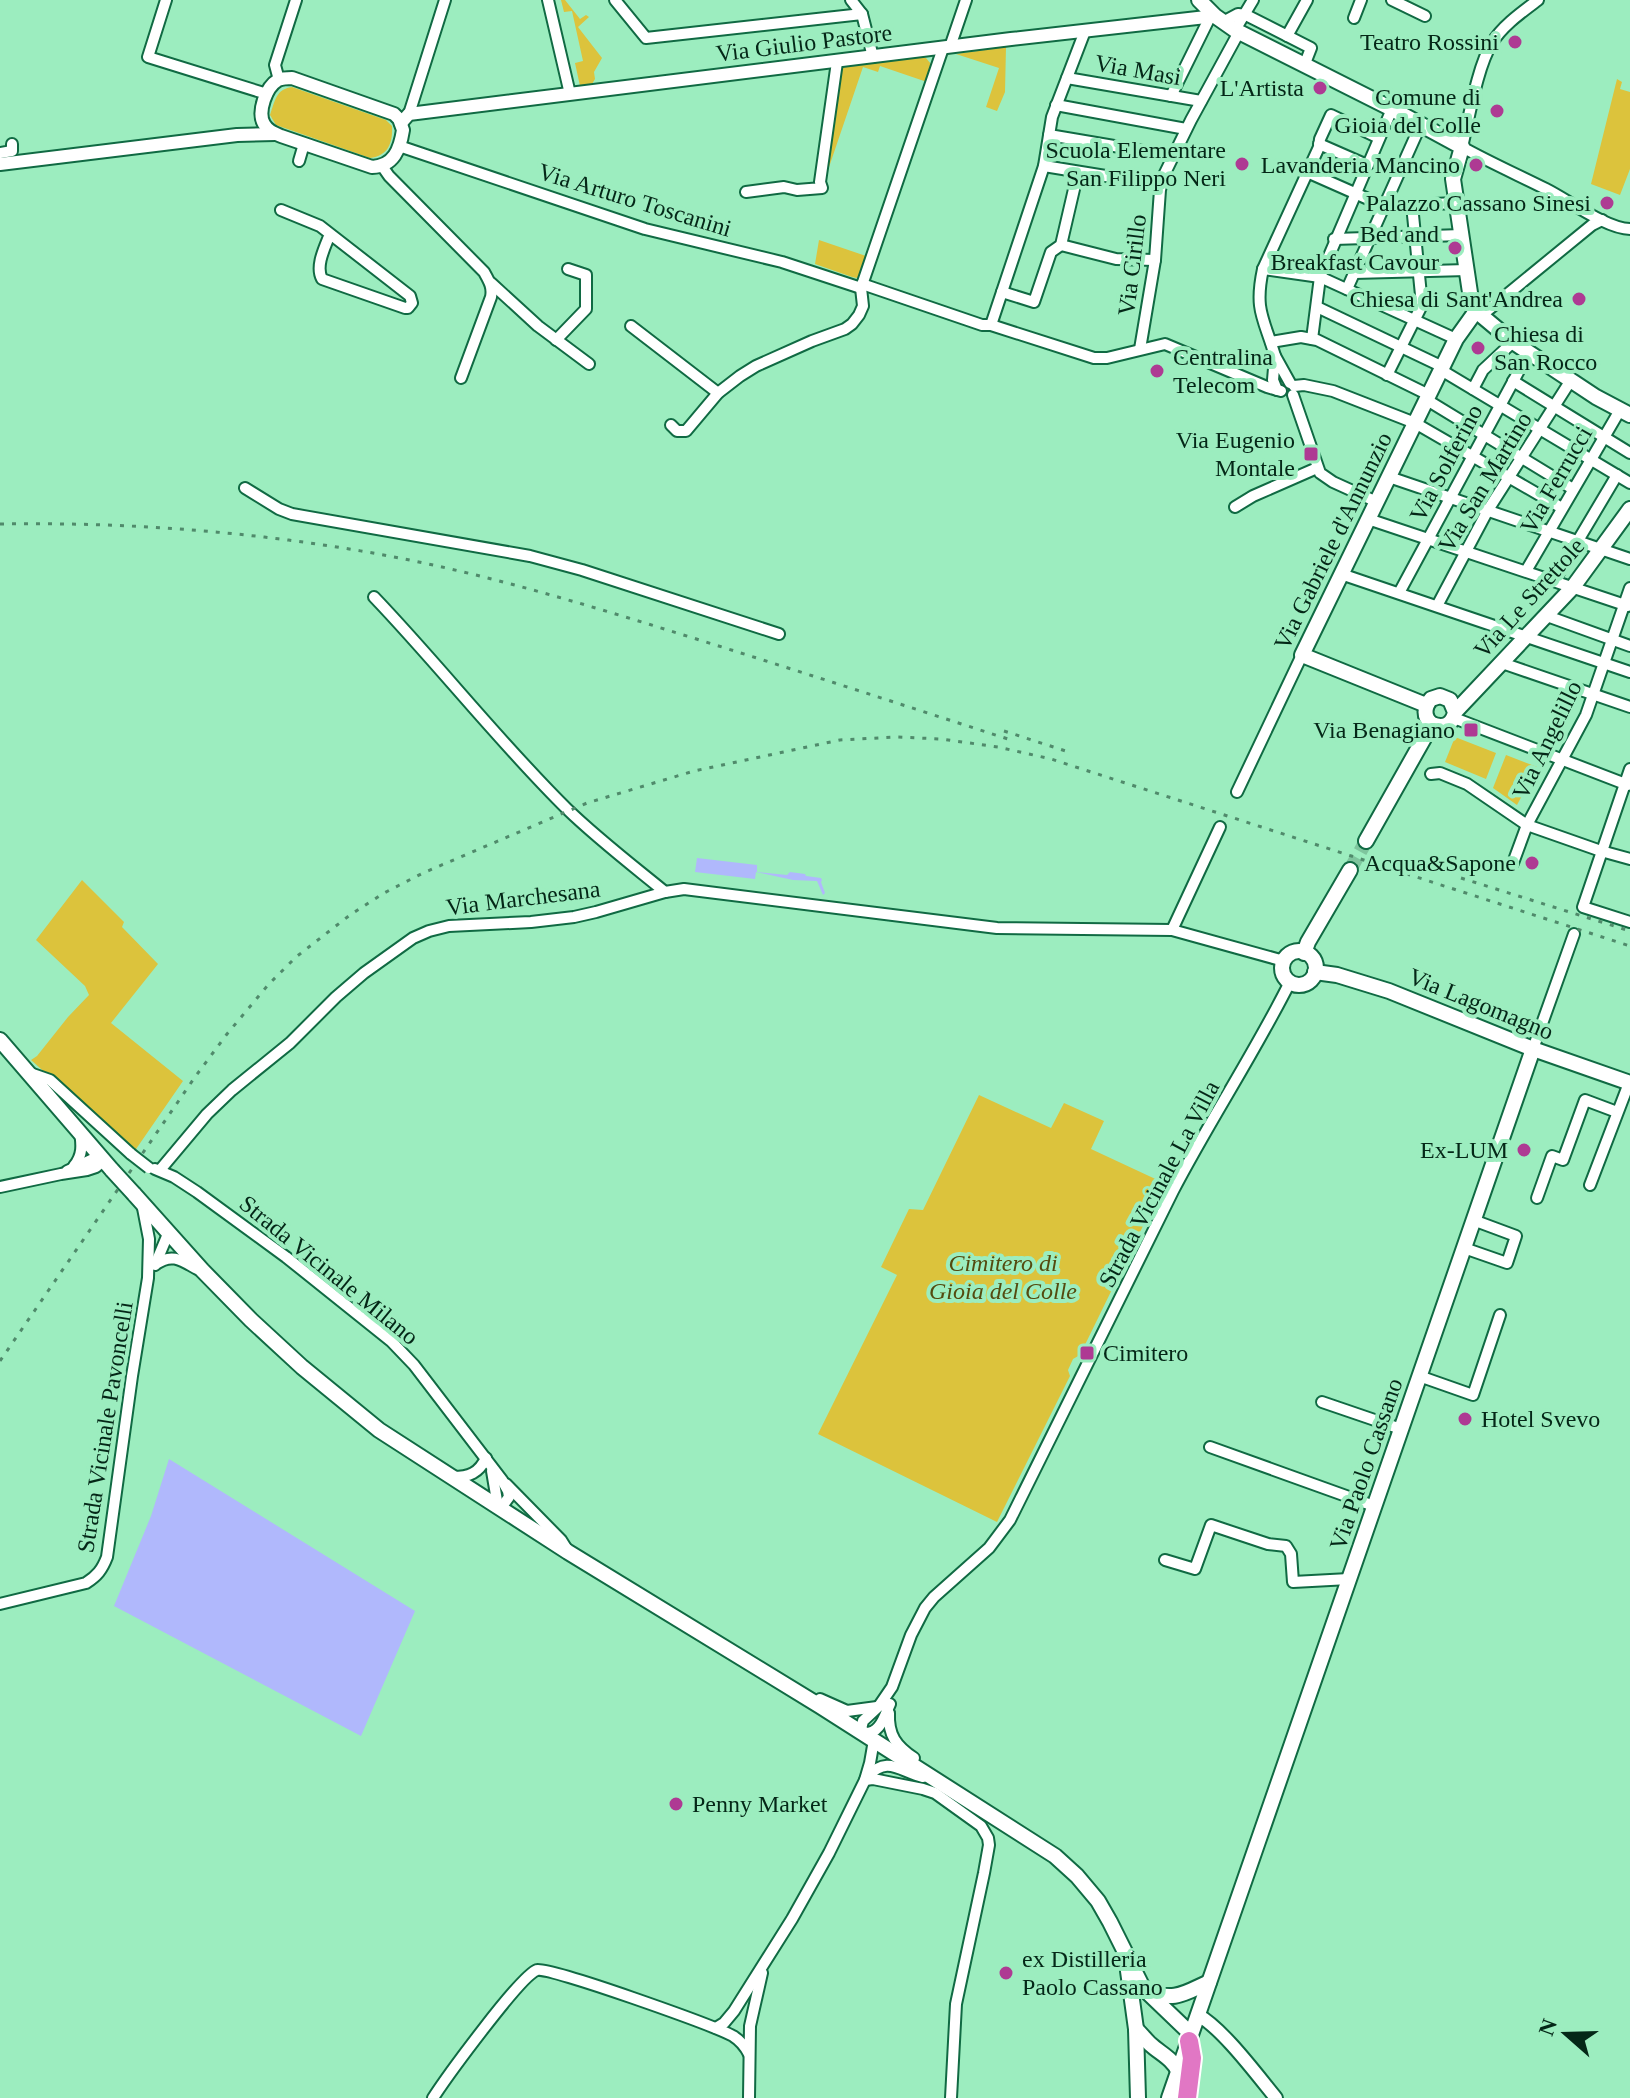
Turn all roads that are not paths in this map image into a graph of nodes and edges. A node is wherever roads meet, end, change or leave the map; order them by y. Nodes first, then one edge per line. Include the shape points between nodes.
1 (166, 0) edge
2 (296, 0) edge
3 (445, 0) edge
4 (548, 0) edge
5 (615, 0) edge
6 (851, 0) edge
7 (966, 0) edge
8 (1199, 0) edge
9 (1253, 0) edge
10 (1307, 0) edge
11 (1361, 0) edge
12 (1392, 0) edge
13 (1538, 0) edge
14 (862, 14) junction
15 (1246, 15) junction
16 (1425, 16) dead end
17 (1354, 18) dead end
18 (1225, 24) junction
19 (1085, 31) junction
20 (1287, 36) junction
21 (947, 47) junction
22 (873, 57) junction
23 (837, 62) junction
24 (1304, 66) junction
25 (1067, 78) junction
26 (279, 80) junction
27 (267, 94) junction
28 (570, 94) junction
29 (1171, 96) junction
30 (1201, 101) junction
31 (1056, 105) junction
32 (1392, 109) junction
33 (261, 117) junction
34 (405, 118) junction
35 (1421, 124) junction
36 (1186, 129) junction
37 (276, 134) junction
38 (237, 135) junction
39 (1049, 135) junction
40 (1379, 138) junction
41 (12, 144) dead end
42 (304, 144) junction
43 (1319, 145) junction
44 (399, 146) junction
45 (1462, 147) junction
46 (0, 153) edge
47 (1173, 156) junction
48 (299, 161) dead end
49 (0, 164) edge
50 (1367, 165) junction
51 (382, 166) junction
52 (1044, 166) junction
53 (1078, 172) junction
54 (1307, 172) junction
55 (1161, 185) junction
56 (746, 192) dead end
57 (1354, 193) junction
58 (1457, 203) junction
59 (1412, 205) junction
60 (1384, 206) junction
61 (281, 210) dead end
62 (1602, 220) junction
63 (1630, 229) edge
64 (330, 234) junction
65 (1462, 235) junction
66 (1416, 236) junction
67 (1370, 238) junction
68 (1334, 239) junction
69 (1061, 245) junction
70 (1155, 260) junction
71 (568, 269) dead end
72 (1263, 269) junction
73 (1467, 270) junction
74 (1419, 271) junction
75 (1354, 273) junction
76 (1320, 277) junction
77 (491, 283) junction
78 (861, 286) junction
79 (1347, 289) junction
80 (1002, 292) junction
81 (1317, 307) junction
82 (1479, 313) junction
83 (1414, 320) junction
84 (991, 325) junction
85 (631, 326) dead end
86 (1312, 339) junction
87 (1456, 339) junction
88 (556, 340) junction
89 (1271, 342) junction
90 (1513, 342) junction
91 (1401, 347) junction
92 (1140, 349) junction
93 (1529, 352) junction
94 (589, 364) dead end
95 (1442, 368) junction
96 (1387, 375) junction
97 (461, 378) dead end
98 (1571, 380) junction
99 (1513, 381) junction
100 (1287, 389) junction
101 (1473, 389) junction
102 (718, 393) junction
103 (1428, 398) junction
104 (1500, 405) junction
105 (1554, 407) junction
106 (1625, 412) edge
107 (1415, 423) junction
108 (671, 425) dead end
109 (1539, 429) junction
110 (1484, 435) junction
111 (1604, 437) junction
112 (1630, 453) edge
113 (1472, 456) junction
114 (1521, 457) junction
115 (1591, 460) junction
116 (1317, 468) junction
117 (1617, 475) junction
118 (1389, 477) junction
119 (1508, 477) junction
120 (1630, 483) edge
121 (245, 488) dead end
122 (1573, 489) junction
123 (1450, 497) junction
124 (1377, 502) junction
125 (1235, 507) dead end
126 (1562, 508) junction
127 (1630, 509) edge
128 (1488, 510) junction
129 (1368, 519) junction
130 (1623, 530) edge
131 (1549, 531) junction
132 (1428, 539) junction
133 (1578, 541) junction
134 (1603, 549) junction
135 (1465, 551) junction
136 (1630, 559) edge
137 (1526, 571) junction
138 (1341, 574) junction
139 (1554, 581) junction
140 (1573, 587) junction
141 (1630, 588) edge
142 (1399, 593) junction
143 (374, 597) dead end
144 (1437, 606) junction
145 (1627, 606) edge
146 (1547, 616) junction
147 (779, 634) dead end
148 (1528, 636) junction
149 (1612, 639) junction
150 (1630, 646) edge
151 (1302, 655) junction
152 (1502, 663) junction
153 (1604, 663) junction
154 (1630, 672) edge
155 (1594, 695) junction
156 (1426, 705) junction
157 (1630, 707) edge
158 (1455, 715) junction
159 (1432, 724) junction
160 (1563, 760) junction
161 (1630, 769) edge
162 (1431, 774) dead end
163 (1627, 785) edge
164 (1237, 792) dead end
165 (1527, 825) junction
166 (1220, 827) dead end
167 (1366, 841) tunnel mouth
168 (1601, 851) junction
169 (1630, 859) edge
170 (1513, 863) dead end
171 (1350, 870) tunnel mouth
172 (665, 892) junction
173 (1630, 922) edge
174 (1172, 930) junction
175 (1574, 934) dead end
176 (1304, 953) junction
177 (1284, 961) junction
178 (1315, 972) junction
179 (1290, 982) junction
180 (0, 1040) edge
181 (1533, 1049) junction
182 (29, 1073) junction
183 (1629, 1083) edge
184 (1617, 1112) junction
185 (79, 1130) junction
186 (108, 1165) junction
187 (154, 1169) junction
188 (66, 1171) junction
189 (1590, 1185) dead end
190 (0, 1187) edge
191 (1537, 1198) dead end
192 (138, 1199) junction
193 (1473, 1220) junction
194 (168, 1234) junction
195 (1464, 1248) junction
196 (153, 1260) junction
197 (206, 1275) junction
198 (1500, 1315) dead end
199 (1419, 1376) junction
200 (1322, 1402) dead end
201 (1401, 1429) junction
202 (1210, 1447) dead end
203 (486, 1458) junction
204 (451, 1477) junction
205 (502, 1480) junction
206 (1374, 1506) junction
207 (499, 1508) junction
208 (568, 1552) junction
209 (1165, 1560) dead end
210 (1349, 1579) junction
211 (0, 1604) edge
212 (760, 1671) junction
213 (884, 1705) junction
214 (868, 1737) junction
215 (935, 1779) junction
216 (865, 1780) junction
217 (1126, 1957) junction
218 (764, 1964) junction
219 (1209, 1982) junction
220 (1143, 1988) junction
221 (1199, 2012) junction
222 (728, 2018) junction
223 (750, 2026) junction
224 (716, 2028) junction
225 (1136, 2029) junction
226 (732, 2035) junction
227 (1189, 2041) junction
228 (1164, 2053) junction
229 (749, 2054) junction
230 (1179, 2072) junction
231 (433, 2098) edge
232 (749, 2098) edge
233 (951, 2098) edge
234 (1138, 2098) edge
235 (1169, 2098) edge
236 (1187, 2098) edge
237 (1276, 2098) edge

1 - 27 street via 148,57
2 - 26 street via 275,65
3 - 34 street
4 - 28 street
5 - 14 street via 646,38
6 - 14 street
7 - 21 street
8 - 18 main road
9 - 15 street
10 - 20 street
11 - 17 street
12 - 16 street
13 - 45 street via 1492,42
14 - 22 street
15 - 18 street
15 - 20 street
18 - 19 street, Via Giulio Pastore
18 - 24 main road
18 - 29 street
18 - 30 street, Via Cirillo
19 - 21 street, Via Giulio Pastore
19 - 25 street
20 - 24 street via 1311,48
21 - 22 street, Via Giulio Pastore
21 - 78 street
22 - 23 street, Via Giulio Pastore
23 - 28 street, Via Giulio Pastore
23 - 56 street via 822,188
24 - 32 main road
25 - 29 street, Via Masi
25 - 31 street
26 - 27 street
26 - 34 street via 295,79
27 - 33 street
28 - 34 street, Via Giulio Pastore
29 - 30 street, Via Masi
30 - 36 street, Via Cirillo
31 - 36 street
31 - 39 street
32 - 35 main road
32 - 40 street
33 - 37 street
33 - 38 street
34 - 44 street
35 - 45 main road
35 - 60 street
36 - 47 street, Via Cirillo
37 - 38 street
37 - 42 street
38 - 49 street
39 - 47 street
39 - 52 street
40 - 43 street via 1331,115
40 - 50 street
41 - 46 street via 12,151
42 - 48 street
42 - 51 street
43 - 50 street
43 - 54 street
44 - 51 street
44 - 78 street, Via Arturo Toscanini via 645,229
45 - 58 main road via 1453,179
45 - 62 street
47 - 55 street, Via Cirillo
50 - 57 street
51 - 77 street
52 - 53 street
52 - 80 street
53 - 55 street
53 - 69 street
54 - 57 street
54 - 72 street
55 - 70 street, Via Cirillo
57 - 60 street
57 - 68 street
58 - 59 street
58 - 65 main road
59 - 60 street
59 - 66 street
60 - 67 street
61 - 64 street
62 - 63 street
62 - 82 street
64 - 64 street via 410,296 408,308 322,279 319,265
65 - 66 street
65 - 73 main road
66 - 67 street
66 - 74 street
67 - 68 street
67 - 75 street
68 - 76 street
69 - 70 street via 1116,259
69 - 80 street via 1051,252 1034,302
70 - 92 street, Via Cirillo
71 - 88 street via 586,275 586,309
72 - 76 street
72 - 89 street via 1258,306
73 - 74 street
73 - 82 main road via 1472,306
74 - 75 street
74 - 83 street via 1422,305
75 - 79 street
76 - 79 street
76 - 81 street
77 - 88 street
77 - 97 street via 491,297
78 - 84 street, Via Arturo Toscanini
78 - 102 street via 862,310 848,327 756,366
79 - 83 street
80 - 84 street
81 - 86 street
81 - 91 street
82 - 87 main road, Via Gabriele d'Annunzio
82 - 90 main road
83 - 87 street
83 - 91 street
84 - 92 street via 1100,359
85 - 102 street
86 - 89 street
86 - 96 street
87 - 95 main road, Via Gabriele d'Annunzio
88 - 94 street
89 - 100 street
90 - 93 main road
90 - 101 street via 1483,370
91 - 95 street
91 - 96 street
92 - 100 street via 1165,344 1267,387
93 - 98 main road
93 - 99 street, Via Solferino
95 - 101 street
95 - 103 main road, Via Gabriele d'Annunzio
96 - 103 street
98 - 105 street, Via San Martino
98 - 106 main road
99 - 104 street, Via Solferino
99 - 105 street
100 - 107 street via 1304,385 1333,391
100 - 116 street
101 - 104 street
102 - 108 street via 686,431
103 - 107 main road, Via Gabriele d'Annunzio
103 - 110 street
104 - 109 street
104 - 110 street, Via Solferino
105 - 109 street, Via San Martino
105 - 111 street
106 - 111 street, Via Ferrucci
107 - 113 street
107 - 118 main road, Via Gabriele d'Annunzio
109 - 114 street, Via San Martino
109 - 115 street
110 - 113 street, Via Solferino
110 - 114 street
111 - 112 street
111 - 115 street, Via Ferrucci
113 - 119 street
113 - 123 street, Via Solferino
114 - 119 street, Via San Martino
114 - 122 street
115 - 117 street
115 - 122 street, Via Ferrucci
116 - 124 street via 1324,477
116 - 125 street
117 - 120 street
117 - 133 street
118 - 123 street
118 - 124 main road, Via Gabriele d'Annunzio
119 - 126 street
119 - 128 street, Via San Martino
121 - 147 street via 292,514 530,556
122 - 126 street, Via Ferrucci
123 - 128 street
123 - 132 street, Via Solferino
124 - 129 main road, Via Gabriele d'Annunzio
126 - 131 street, Via Ferrucci
127 - 130 main road, Via Le Strettole
128 - 131 street
128 - 135 street, Via San Martino
129 - 132 street
129 - 138 main road, Via Gabriele d'Annunzio
130 - 134 main road, Via Le Strettole
131 - 133 street
131 - 137 street, Via Ferrucci
132 - 135 street
132 - 142 street, Via Solferino
133 - 134 street
133 - 139 street
134 - 136 street
134 - 140 main road, Via Le Strettole
135 - 137 street
135 - 144 street, Via San Martino
137 - 139 street
138 - 142 street
138 - 151 main road, Via Gabriele d'Annunzio
139 - 140 street
140 - 145 street
140 - 146 main road, Via Le Strettole
141 - 145 street, Via Angelillo
142 - 144 street
143 - 172 street via 569,810
144 - 148 street
145 - 149 street, Via Angelillo
146 - 148 main road, Via Le Strettole
146 - 149 street
148 - 152 main road, Via Le Strettole
148 - 153 street
149 - 150 street
149 - 153 street, Via Angelillo
151 - 156 main road
151 - 164 street, Via Gabriele d'Annunzio
152 - 155 street
152 - 158 main road, Via Le Strettole
153 - 154 street
153 - 155 street, Via Angelillo
155 - 157 street
155 - 160 street, Via Angelillo
156 - 158 main road via 1446,697
156 - 159 main road
158 - 159 main road via 1443,726
158 - 160 street
159 - 167 main road
160 - 163 street
160 - 165 street, Via Angelillo
161 - 163 street
162 - 165 street via 1467,784
163 - 168 street
165 - 168 street
165 - 170 street, Via Angelillo
166 - 174 street
168 - 169 street
168 - 173 street via 1583,907
171 - 176 main road
172 - 174 street, Via Marchesana via 684,889 997,928
172 - 187 street, Via Marchesana via 574,917 449,926 413,938 336,997
174 - 177 street
175 - 181 street, Via Paolo Cassano
176 - 177 main road via 1295,952
176 - 178 main road via 1312,958
177 - 179 main road via 1282,970
178 - 179 main road via 1305,984
178 - 181 main road, Via Lagomagno via 1389,991
179 - 213 street, Strada Vicinale La Villa via 1173,1191 1010,1520 989,1548 925,1608
180 - 182 main road
181 - 183 main road, Via Lagomagno
181 - 193 main road, Via Paolo Cassano
182 - 185 main road
182 - 187 street, Strada Vicinale Milano, bridge via 50,1080
183 - 184 street
184 - 189 street
184 - 191 street via 1585,1100 1563,1160 1552,1156
185 - 186 main road
185 - 188 street via 81,1152
186 - 188 street
186 - 192 main road, bridge
187 - 203 street, Strada Vicinale Milano via 197,1192 276,1249 391,1341
188 - 190 street
192 - 194 main road
192 - 196 street
193 - 195 main road, Via Paolo Cassano
193 - 195 street via 1516,1236 1507,1263
194 - 196 street, Strada Vicinale Pavoncelli
194 - 197 main road
195 - 199 main road, Via Paolo Cassano
196 - 197 street via 173,1257
196 - 211 street, Strada Vicinale Pavoncelli via 102,1570 86,1583
197 - 204 main road via 282,1350 363,1418
198 - 199 street via 1473,1395
199 - 201 main road, Via Paolo Cassano
200 - 201 street
201 - 206 main road, Via Paolo Cassano
202 - 206 street
203 - 204 street via 474,1474
203 - 205 street, Strada Vicinale Milano
203 - 207 street
204 - 207 main road
205 - 207 street via 509,1497
205 - 208 street, Strada Vicinale Milano
206 - 210 main road, Via Paolo Cassano
207 - 208 main road
208 - 212 main road
209 - 210 street via 1195,1569 1211,1525 1286,1546 1293,1582
210 - 219 main road, Via Paolo Cassano
212 - 213 street via 777,1673 847,1711
212 - 214 main road
213 - 214 street via 882,1723
213 - 215 street, Strada Vicinale La Villa via 894,1742
214 - 215 main road
214 - 216 street
215 - 216 street via 892,1765
215 - 217 main road via 1067,1867 1098,1901
216 - 218 street
216 - 233 street via 935,1793 981,1826 988,1838 956,2004
217 - 220 main road
217 - 225 main road
218 - 222 street
218 - 223 street
219 - 220 main road via 1177,1996
219 - 221 main road, Via Paolo Cassano
220 - 227 main road
221 - 227 main road, Via Paolo Cassano
221 - 237 street
222 - 223 street via 737,2016
222 - 224 street
223 - 226 street
223 - 229 street
224 - 226 street
224 - 231 street via 540,1969 506,2002
225 - 228 main road
225 - 234 main road
226 - 229 street
227 - 228 main road
227 - 230 main road, Via Paolo Cassano
227 - 236 highway
228 - 230 main road
229 - 232 street
230 - 235 main road, Via Paolo Cassano

